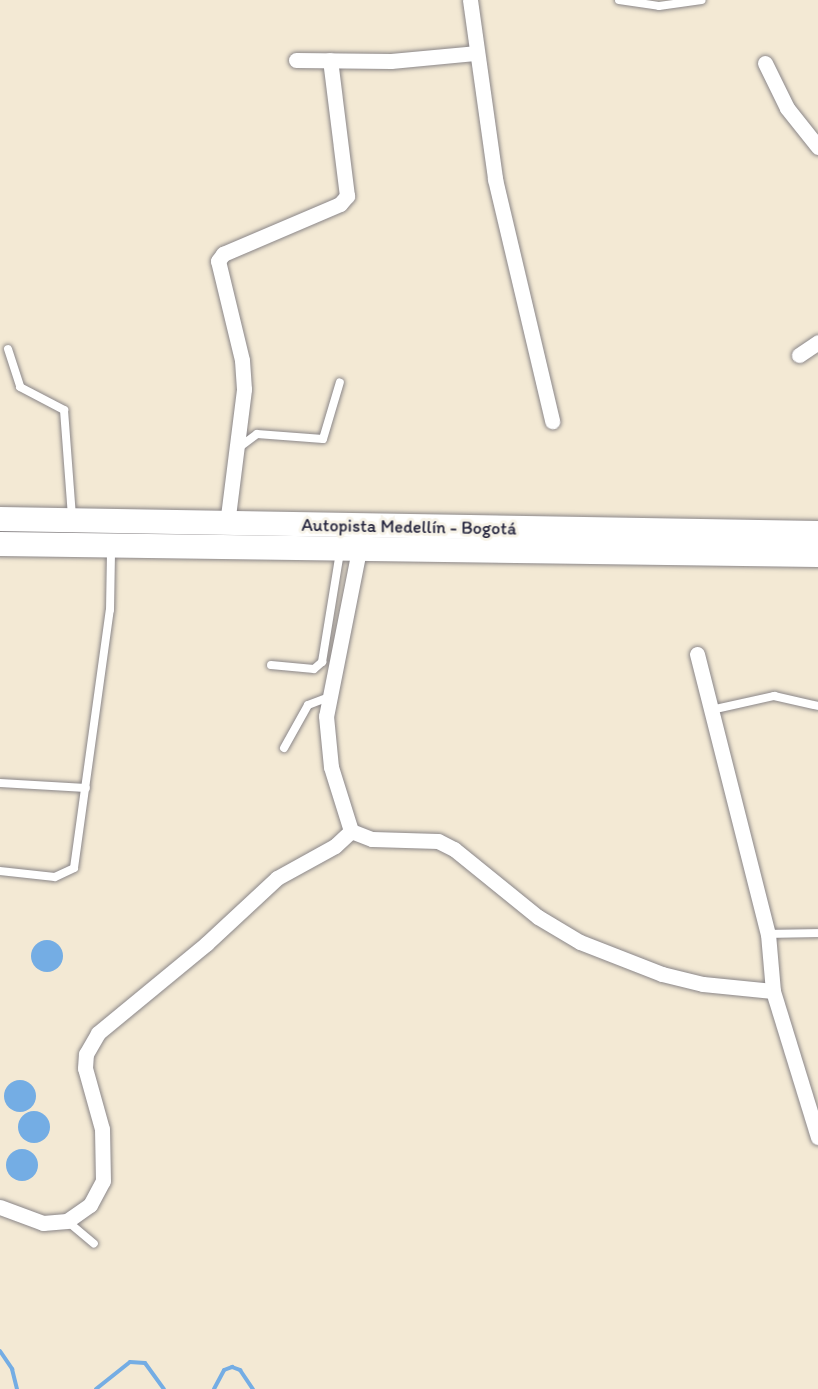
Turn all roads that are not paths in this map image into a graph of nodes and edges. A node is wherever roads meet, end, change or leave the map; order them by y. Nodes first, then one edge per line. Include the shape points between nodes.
1 (470, 0) edge
2 (619, 0) edge
3 (702, 0) edge
4 (475, 54) junction
5 (296, 60) dead end
6 (330, 60) junction
7 (765, 63) dead end
8 (818, 147) edge
9 (818, 342) edge
10 (8, 349) dead end
11 (799, 355) dead end
12 (340, 382) dead end
13 (552, 421) dead end
14 (236, 450) junction
15 (0, 519) edge
16 (72, 519) junction
17 (227, 524) junction
18 (818, 533) edge
19 (0, 544) edge
20 (112, 544) junction
21 (26, 545) junction
22 (0, 550) edge
23 (350, 550) junction
24 (818, 555) edge
25 (697, 654) dead end
26 (271, 665) dead end
27 (329, 697) junction
28 (818, 706) edge
29 (710, 711) junction
30 (284, 748) dead end
31 (0, 783) edge
32 (86, 788) junction
33 (351, 831) junction
34 (0, 871) edge
35 (818, 933) edge
36 (768, 934) junction
37 (773, 991) junction
38 (818, 1137) edge
39 (0, 1208) edge
40 (67, 1221) junction
41 (94, 1244) dead end

1 - 4 street
2 - 3 lane via 659,6
4 - 6 street via 391,62
4 - 13 street via 495,179
5 - 6 street
6 - 14 street via 347,196 340,204 223,254 218,261 242,360 244,389
7 - 8 street via 787,108
9 - 11 street
10 - 16 lane via 20,387 64,410
12 - 14 lane via 323,439 257,434
14 - 17 street
15 - 16 highway, Autopista Medellín - Bogotá
16 - 17 highway, Autopista Medellín - Bogotá
17 - 18 highway, Autopista Medellín - Bogotá
19 - 21 highway, Autopista Medellín - Bogotá
20 - 21 highway, Autopista Medellín - Bogotá
20 - 23 highway, Autopista Medellín - Bogotá
20 - 32 lane via 110,610
21 - 22 lane
23 - 24 highway, Autopista Medellín - Bogotá
23 - 26 lane via 322,662 314,669
23 - 27 street
25 - 29 street
27 - 30 lane via 308,705
27 - 33 street via 326,739
28 - 29 lane via 774,696
29 - 36 street
31 - 32 lane
32 - 34 lane via 74,868 55,877
33 - 37 street via 372,839 438,841 454,849 538,917 580,942 662,974 703,984
33 - 40 street via 335,846 277,879 98,1033 86,1054 85,1068 102,1129 103,1181 90,1205
35 - 36 lane
36 - 37 street
37 - 38 street
39 - 40 street via 43,1223
40 - 41 lane

